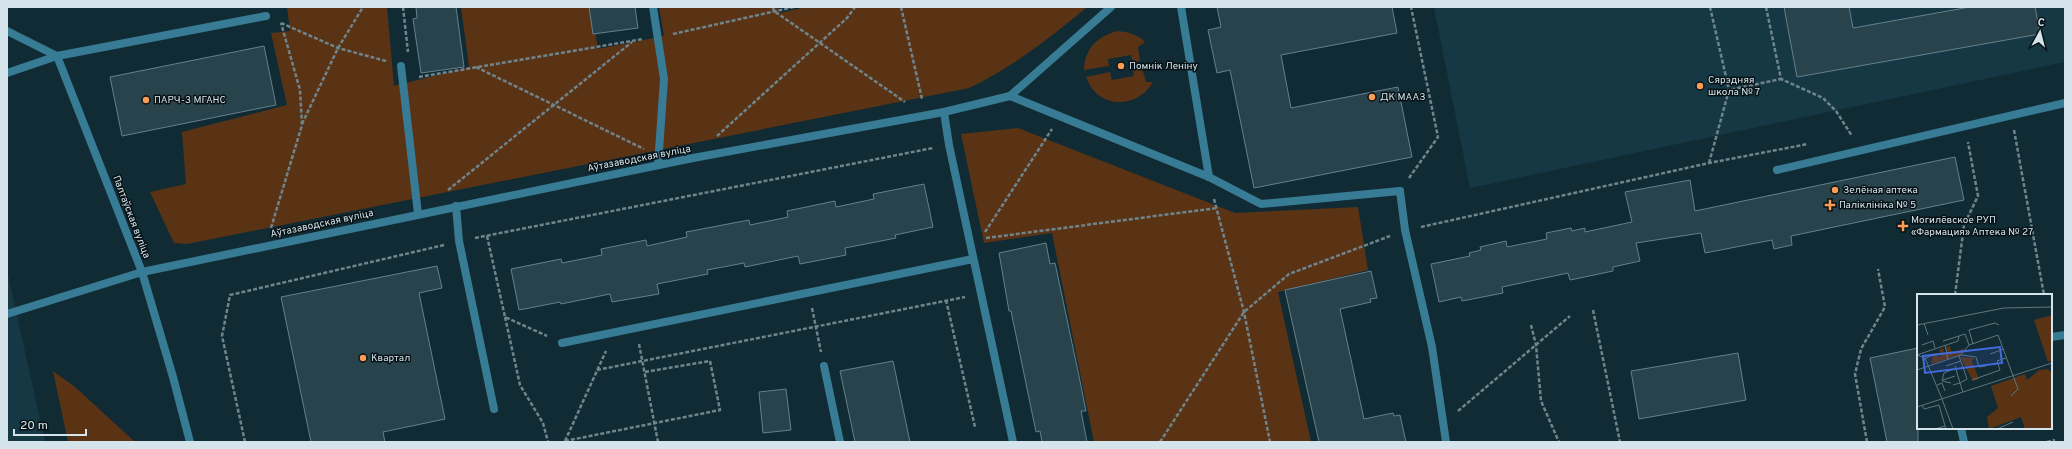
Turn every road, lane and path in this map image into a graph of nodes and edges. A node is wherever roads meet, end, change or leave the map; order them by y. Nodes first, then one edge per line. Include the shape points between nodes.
1 (363, 7) edge
2 (403, 7) edge
3 (652, 7) edge
4 (773, 7) edge
5 (794, 7) edge
6 (854, 7) edge
7 (901, 7) edge
8 (1111, 7) edge
9 (1182, 7) edge
10 (1411, 7) edge
11 (1710, 7) edge
12 (1766, 7) edge
13 (774, 11) junction
14 (266, 16) joint
15 (281, 23) junction
16 (7, 31) edge
17 (658, 37) junction
18 (633, 41) junction
19 (820, 43) junction
20 (338, 48) junction
21 (57, 56) junction
22 (401, 66) junction
23 (476, 68) junction
24 (7, 73) edge
25 (410, 73) junction
26 (1781, 78) junction
27 (1729, 90) junction
28 (1010, 96) junction
29 (2065, 103) edge
30 (554, 105) junction
31 (944, 112) junction
32 (925, 115) junction
33 (2011, 116) junction
34 (1061, 117) junction
35 (302, 125) junction
36 (1965, 126) junction
37 (1852, 136) junction
38 (716, 137) dead end
39 (1845, 137) dead end
40 (1815, 143) dead end
41 (949, 145) junction
42 (1856, 152) junction
43 (659, 156) junction
44 (1709, 163) junction
45 (658, 165) junction
46 (1777, 170) dead end
47 (1208, 177) junction
48 (1400, 191) junction
49 (442, 194) dead end
50 (456, 206) junction
51 (1217, 208) junction
52 (418, 214) junction
53 (1406, 230) junction
54 (487, 236) junction
55 (459, 241) junction
56 (266, 246) junction
57 (973, 258) junction
58 (1878, 269) dead end
59 (142, 272) junction
60 (809, 292) junction
61 (981, 294) junction
62 (1955, 294) edge
63 (2044, 294) edge
64 (946, 300) junction
65 (1593, 310) dead end
66 (1244, 312) junction
67 (7, 314) edge
68 (1570, 316) dead end
69 (505, 317) junction
70 (816, 325) junction
71 (1531, 325) dead end
72 (636, 328) junction
73 (615, 332) junction
74 (2065, 334) edge
75 (2052, 337) edge
76 (562, 343) joint
77 (1536, 345) junction
78 (642, 360) junction
79 (824, 366) joint
80 (597, 370) junction
81 (645, 372) junction
82 (494, 409) dead end
83 (654, 422) junction
84 (1442, 424) junction
85 (975, 427) dead end
86 (1961, 429) edge
87 (2055, 440) dead end
88 (565, 441) edge
89 (190, 442) edge
90 (245, 442) edge
91 (548, 442) edge
92 (658, 442) edge
93 (840, 442) edge
94 (1013, 442) edge
95 (1160, 442) edge
96 (1270, 442) edge
97 (1446, 442) edge
98 (1559, 442) edge
99 (1620, 442) edge
100 (1867, 442) edge
101 (1964, 442) edge
102 (2047, 442) edge

1 - 20 path
2 - 25 path
3 - 17 street
4 - 13 path
5 - 13 path
6 - 19 path via 847,18
7 - 32 path
8 - 28 street, Аўтазаводская вуліца
9 - 47 street
10 - 48 path via 1438,137
11 - 27 path
12 - 26 path
13 - 17 path
13 - 19 path
14 - 15 path
14 - 21 street
15 - 20 path
15 - 35 path via 300,90
16 - 21 street
17 - 18 path
17 - 43 street via 664,79
18 - 23 path
18 - 30 path
19 - 32 path
19 - 38 path
20 - 22 path
20 - 35 path
21 - 24 street
21 - 59 street, Палтаўская вуліца
22 - 25 path
22 - 52 street
23 - 25 path via 416,78
23 - 30 path
26 - 27 path
26 - 37 path via 1823,98 1836,111
27 - 44 path
28 - 31 street, Аўтазаводская вуліца
28 - 34 street
29 - 33 street
30 - 43 path
30 - 49 path
31 - 32 street, Аўтазаводская вуліца
31 - 41 street
32 - 45 street, Аўтазаводская вуліца
33 - 36 street
33 - 63 path
34 - 47 street
34 - 51 path via 980,239
35 - 56 path
36 - 42 street
36 - 62 path via 1978,196 1964,225
37 - 39 path
37 - 42 path
40 - 44 path
41 - 54 path
41 - 57 street
42 - 46 street
43 - 45 street
44 - 53 path
45 - 50 street, Аўтазаводская вуліца
47 - 48 street via 1261,204
47 - 51 path
48 - 53 street
50 - 52 street, Аўтазаводская вуліца
50 - 55 street
51 - 66 path
52 - 56 street, Аўтазаводская вуліца
53 - 66 path via 1289,274
53 - 84 street via 1432,348
54 - 55 path
54 - 69 path
55 - 82 street
55 - 90 path via 230,295 222,336
56 - 59 street, Аўтазаводская вуліца
57 - 60 street
57 - 61 street
58 - 100 path via 1885,307 1861,349 1855,374
59 - 67 street, Аўтазаводская вуліца
59 - 89 street, Палтаўская вуліца via 174,377
60 - 70 path
60 - 72 street
61 - 64 path
61 - 94 street
64 - 70 path
64 - 85 path
65 - 99 path
66 - 95 path
66 - 96 path
68 - 77 path
69 - 76 path
69 - 91 path via 520,385 543,423
70 - 78 path
70 - 79 path
71 - 77 path
72 - 73 street
72 - 78 path
73 - 76 street
73 - 80 path
74 - 75 street
77 - 84 path
77 - 98 path via 1541,401
78 - 80 path
78 - 81 path
79 - 93 street
80 - 88 path
81 - 83 path
81 - 83 path via 710,361 720,410
83 - 88 path
83 - 92 path
84 - 97 street
86 - 101 street
87 - 102 path

